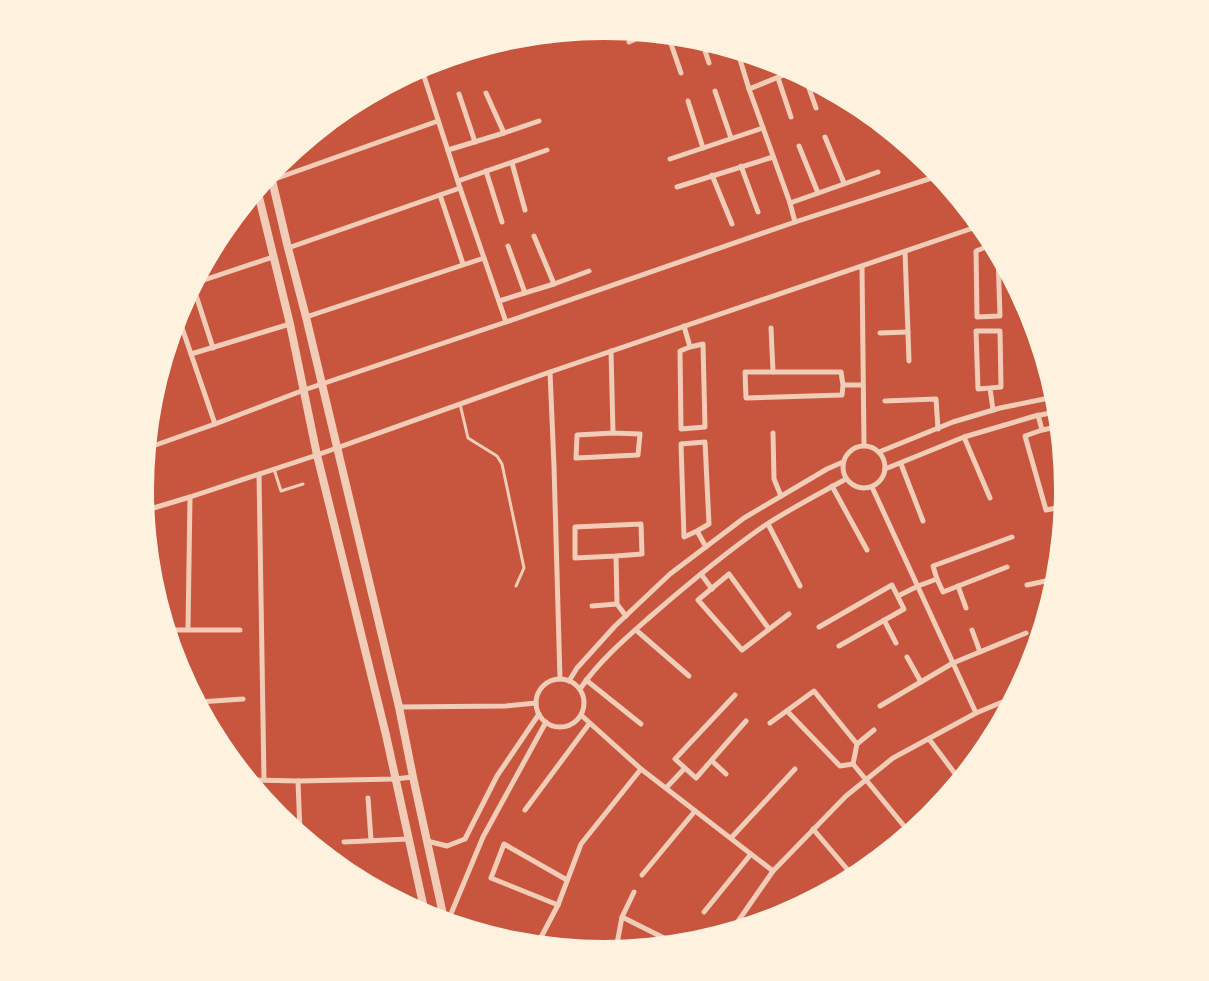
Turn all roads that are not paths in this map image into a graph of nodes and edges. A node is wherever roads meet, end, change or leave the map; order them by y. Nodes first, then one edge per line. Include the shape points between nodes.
1 (672, 45) edge
2 (705, 52) edge
3 (741, 61) edge
4 (709, 64) dead end
5 (681, 73) dead end
6 (782, 76) edge
7 (424, 77) edge
8 (778, 78) junction
9 (749, 89) junction
10 (809, 89) edge
11 (715, 90) dead end
12 (486, 93) dead end
13 (459, 94) dead end
14 (688, 100) dead end
15 (816, 108) dead end
16 (792, 117) dead end
17 (438, 121) junction
18 (539, 121) dead end
19 (763, 128) junction
20 (504, 133) junction
21 (825, 137) dead end
22 (731, 138) junction
23 (475, 142) junction
24 (799, 146) dead end
25 (703, 148) junction
26 (448, 150) junction
27 (547, 150) dead end
28 (774, 157) junction
29 (670, 159) dead end
30 (512, 163) junction
31 (741, 166) junction
32 (486, 171) junction
33 (878, 172) dead end
34 (284, 174) edge
35 (712, 175) junction
36 (929, 179) edge
37 (458, 181) junction
38 (844, 184) junction
39 (274, 185) edge
40 (678, 186) dead end
41 (460, 188) junction
42 (818, 193) junction
43 (440, 195) junction
44 (260, 201) edge
45 (790, 202) junction
46 (525, 210) dead end
47 (758, 212) dead end
48 (502, 222) dead end
49 (795, 222) junction
50 (732, 224) dead end
51 (972, 230) edge
52 (534, 236) dead end
53 (508, 246) dead end
54 (288, 248) junction
55 (984, 248) edge
56 (905, 252) junction
57 (273, 257) junction
58 (484, 258) junction
59 (463, 264) junction
60 (862, 267) junction
61 (589, 271) dead end
62 (998, 271) edge
63 (206, 279) edge
64 (554, 284) junction
65 (525, 293) junction
66 (197, 298) edge
67 (499, 301) junction
68 (306, 317) junction
69 (506, 322) junction
70 (290, 324) junction
71 (684, 326) junction
72 (771, 328) dead end
73 (183, 331) edge
74 (908, 332) junction
75 (880, 333) dead end
76 (690, 347) junction
77 (213, 348) junction
78 (611, 351) junction
79 (191, 354) junction
80 (909, 361) dead end
81 (550, 372) junction
82 (773, 372) junction
83 (322, 385) junction
84 (843, 385) junction
85 (863, 385) junction
86 (990, 388) junction
87 (304, 390) junction
88 (1045, 399) edge
89 (885, 401) dead end
90 (460, 404) junction
91 (992, 410) junction
92 (1048, 413) edge
93 (1038, 415) junction
94 (215, 424) junction
95 (938, 428) junction
96 (1050, 428) edge
97 (1042, 430) junction
98 (613, 433) junction
99 (773, 433) dead end
100 (964, 437) junction
101 (157, 444) edge
102 (864, 445) junction
103 (337, 448) junction
104 (879, 452) junction
105 (317, 455) junction
106 (843, 462) junction
107 (901, 464) junction
108 (274, 469) junction
109 (885, 469) junction
110 (259, 474) junction
111 (846, 479) junction
112 (303, 484) dead end
113 (832, 486) junction
114 (872, 487) junction
115 (782, 496) junction
116 (190, 497) junction
117 (990, 498) dead end
118 (155, 508) edge
119 (1054, 508) edge
120 (923, 521) dead end
121 (768, 524) junction
122 (698, 531) junction
123 (1012, 536) dead end
124 (706, 547) junction
125 (867, 550) dead end
126 (616, 556) junction
127 (1007, 567) dead end
128 (701, 574) junction
129 (937, 580) junction
130 (1045, 581) edge
131 (1027, 585) dead end
132 (516, 586) dead end
133 (800, 586) dead end
134 (918, 586) junction
135 (958, 586) junction
136 (712, 589) junction
137 (898, 596) junction
138 (617, 604) junction
139 (592, 606) dead end
140 (966, 608) dead end
141 (789, 614) dead end
142 (626, 616) junction
143 (884, 620) junction
144 (819, 627) dead end
145 (188, 629) junction
146 (769, 629) junction
147 (176, 630) edge
148 (240, 630) dead end
149 (636, 630) junction
150 (972, 630) dead end
151 (1026, 633) dead end
152 (896, 643) dead end
153 (839, 646) dead end
154 (980, 652) junction
155 (907, 657) dead end
156 (953, 663) junction
157 (689, 676) dead end
158 (560, 679) junction
159 (586, 680) junction
160 (570, 681) junction
161 (921, 682) junction
162 (580, 689) junction
163 (735, 695) dead end
164 (243, 699) dead end
165 (206, 702) edge
166 (1003, 702) edge
167 (536, 703) junction
168 (880, 706) dead end
169 (400, 708) junction
170 (786, 711) junction
171 (976, 713) junction
172 (539, 714) junction
173 (581, 716) junction
174 (746, 721) dead end
175 (546, 722) junction
176 (770, 723) dead end
177 (589, 724) junction
178 (641, 724) dead end
179 (874, 730) dead end
180 (929, 739) junction
181 (857, 744) junction
182 (712, 761) junction
183 (853, 764) junction
184 (641, 769) junction
185 (684, 769) junction
186 (795, 769) dead end
187 (726, 774) dead end
188 (955, 774) edge
189 (413, 777) junction
190 (395, 779) junction
191 (867, 779) junction
192 (259, 780) edge
193 (264, 780) junction
194 (298, 781) junction
195 (666, 788) junction
196 (368, 798) dead end
197 (525, 810) dead end
198 (696, 811) junction
199 (300, 822) edge
200 (905, 826) edge
201 (814, 829) junction
202 (731, 838) junction
203 (408, 839) junction
204 (371, 840) junction
205 (427, 841) junction
206 (344, 842) dead end
207 (751, 854) junction
208 (848, 870) edge
209 (773, 871) junction
210 (642, 875) dead end
211 (567, 880) junction
212 (634, 892) dead end
213 (420, 902) edge
214 (558, 905) junction
215 (442, 911) edge
216 (704, 912) dead end
217 (451, 914) edge
218 (622, 917) junction
219 (739, 920) edge
220 (542, 936) edge
221 (662, 937) edge
222 (618, 941) edge

1 - 5 street
2 - 4 street
3 - 9 street
6 - 8 street
7 - 17 street
8 - 9 street
8 - 16 street
9 - 19 street
10 - 15 street
11 - 22 street
12 - 20 street
13 - 23 street
14 - 25 street
17 - 26 street
17 - 34 street
18 - 20 street
19 - 22 street
19 - 28 street
20 - 23 street
21 - 38 street
22 - 25 street
23 - 26 street
24 - 42 street
25 - 29 street
26 - 37 street
27 - 30 street
28 - 31 street
28 - 45 street
30 - 32 street
30 - 46 street
31 - 35 street
31 - 47 street
32 - 37 street
32 - 48 street
33 - 38 street
35 - 40 street
35 - 50 street
36 - 49 street
37 - 41 street
38 - 42 street
39 - 54 street
41 - 43 street
41 - 58 street
42 - 45 street
43 - 54 street
43 - 59 street
44 - 57 street
45 - 49 street
49 - 69 street
51 - 56 street
52 - 64 street
53 - 65 street
54 - 68 street
55 - 62 street via 976,251 977,318 1000,316
56 - 60 street
56 - 74 street
57 - 63 street
57 - 70 street
58 - 59 street
58 - 67 street
59 - 68 street
60 - 71 street
60 - 85 street
61 - 64 street
64 - 65 street
65 - 67 street
66 - 77 street
67 - 69 street
68 - 83 street
69 - 83 street
70 - 77 street
70 - 87 street
71 - 76 street
71 - 78 street
72 - 82 street
73 - 79 street
74 - 75 street
74 - 80 street
76 - 76 street via 703,344 705,427 681,429 680,351
77 - 79 street
78 - 81 street
78 - 98 street
79 - 94 street
81 - 90 street
81 - 158 street
82 - 84 street via 841,372
82 - 84 street via 745,372 746,398 842,394
83 - 87 street
83 - 103 street
84 - 85 street
85 - 102 street
86 - 86 street via 1001,387 1000,331 976,331 978,389
86 - 91 street
87 - 94 street
87 - 105 street
88 - 91 street
89 - 95 street via 936,399
90 - 103 street
90 - 132 lane via 468,438 497,456 502,464 524,568
91 - 95 street
92 - 93 street
93 - 97 street
93 - 100 street
94 - 101 street
95 - 104 street
96 - 97 street
97 - 119 street via 1025,436 1046,510
98 - 98 street via 640,434 638,455 576,458 577,435
99 - 115 street via 774,479
100 - 107 street
100 - 117 street
102 - 104 street
102 - 106 street via 852,448
103 - 105 street
103 - 169 street
104 - 109 street
105 - 108 street
105 - 190 street
106 - 111 street
106 - 115 street
107 - 109 street
107 - 120 street
108 - 110 street
108 - 112 lane via 281,491
109 - 114 street via 881,480
110 - 116 street
110 - 193 street
111 - 113 street
111 - 114 street via 861,488
113 - 121 street
113 - 125 street
114 - 134 street
115 - 124 street via 744,518
116 - 118 street
116 - 145 street
121 - 128 street
121 - 133 street
122 - 122 street via 709,524 705,442 681,444 684,537
122 - 124 street
123 - 129 street via 933,566
124 - 142 street via 670,574
126 - 126 street via 642,554 641,524 575,527 575,558
126 - 138 street
127 - 135 street
128 - 136 street
128 - 149 street
129 - 134 street
129 - 135 street via 943,592
130 - 131 street
134 - 137 street
134 - 156 street
135 - 140 street
136 - 146 street via 729,574
136 - 146 street via 698,600 742,650
137 - 143 street via 904,609
137 - 144 street via 892,585
138 - 139 street
138 - 142 street
141 - 146 street
142 - 160 street via 577,668
143 - 152 street
143 - 153 street
145 - 147 street
145 - 148 street
149 - 157 street
149 - 159 street
150 - 154 street
151 - 154 street
154 - 156 street
155 - 161 street
156 - 161 street
156 - 171 street
158 - 160 street
158 - 167 street via 551,680 542,687
159 - 162 street
159 - 178 street
160 - 162 street
161 - 168 street
162 - 173 street via 584,702
163 - 185 street via 675,759
164 - 165 street
166 - 171 street
167 - 169 street
167 - 172 street
169 - 189 street
170 - 176 street
170 - 181 street via 814,691
170 - 183 street via 840,766
171 - 180 street
172 - 175 street
172 - 205 street via 497,776 465,839 447,846
173 - 175 street via 564,727
173 - 177 street
174 - 182 street
175 - 217 street via 483,837
177 - 184 street
177 - 197 street
179 - 181 street
180 - 188 street
180 - 191 street via 893,758
181 - 183 street
182 - 185 street via 696,778
182 - 187 street
183 - 191 street
184 - 195 street
184 - 211 street via 580,844
185 - 195 street
186 - 202 street
189 - 190 street
189 - 205 street
190 - 194 street
190 - 203 street
191 - 200 street
191 - 201 street
192 - 193 street
193 - 194 street
194 - 199 street
195 - 198 street
196 - 204 street
198 - 202 street
198 - 210 street
201 - 208 street
201 - 209 street
202 - 207 street
203 - 204 street
203 - 213 street
204 - 206 street
205 - 215 street
207 - 209 street
207 - 216 street
209 - 219 street
211 - 214 street
211 - 214 street via 504,844 491,878
212 - 218 street
214 - 220 street
218 - 221 street
218 - 222 street

